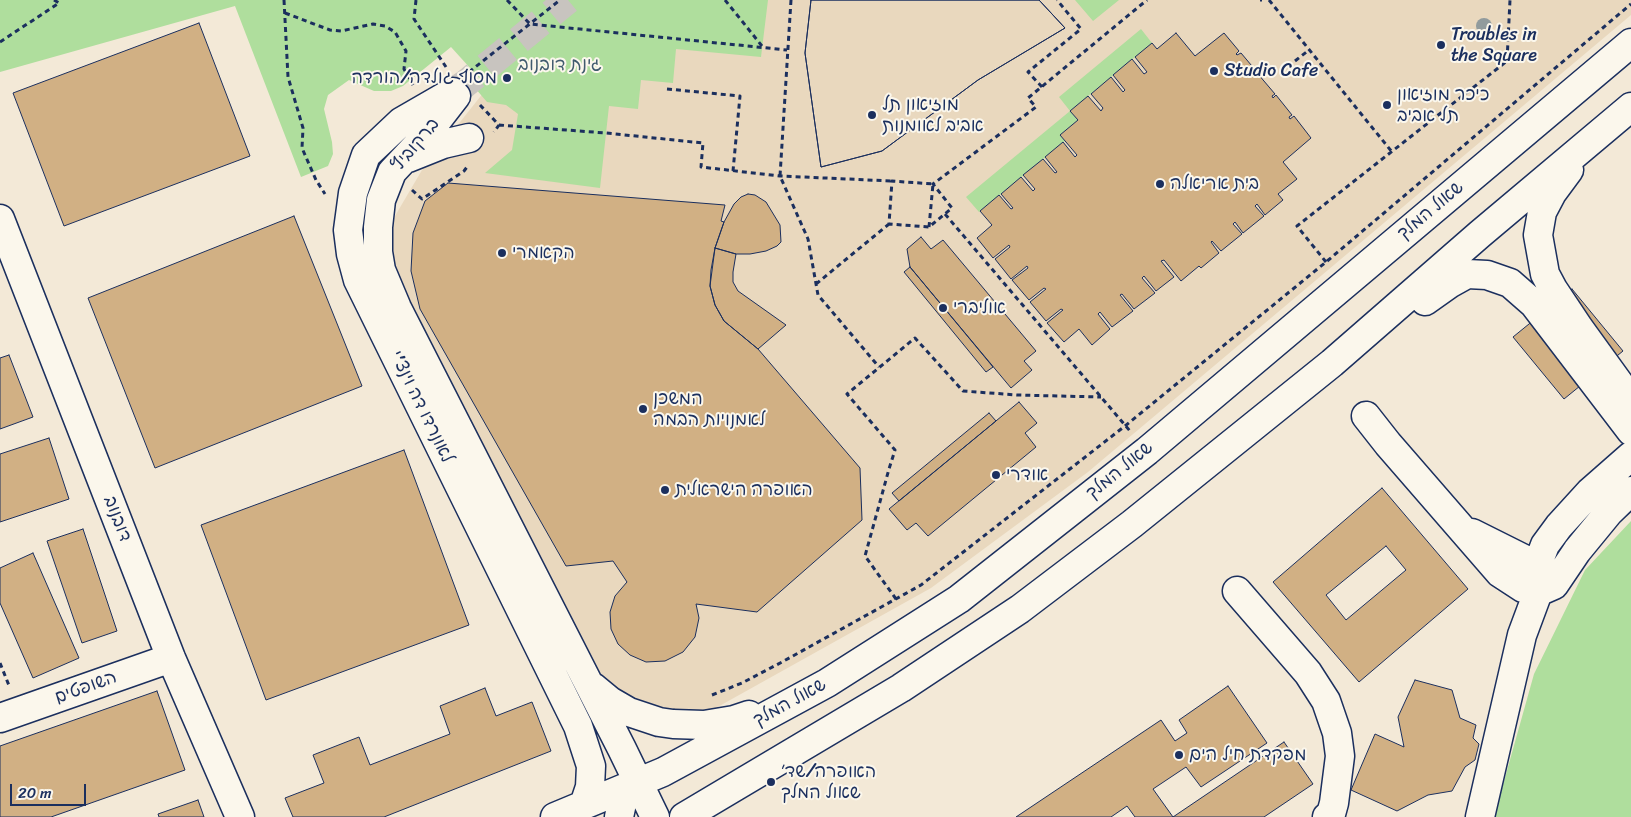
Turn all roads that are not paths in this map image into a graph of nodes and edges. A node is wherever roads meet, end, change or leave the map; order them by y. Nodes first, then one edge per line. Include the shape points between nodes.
1 (1631, 43) edge
2 (412, 89) road end
3 (453, 91) junction
4 (1631, 107) edge
5 (469, 138) dead end
6 (1590, 140) junction
7 (404, 159) junction
8 (0, 219) edge
9 (378, 227) joint
10 (348, 230) joint
11 (6, 250) edge
12 (1332, 363) junction
13 (1366, 416) dead end
14 (1629, 418) edge
15 (1627, 472) edge
16 (1236, 591) dead end
17 (1538, 592) junction
18 (171, 658) junction
19 (588, 682) junction
20 (827, 683) junction
21 (0, 718) edge
22 (638, 783) junction
23 (584, 805) junction
24 (240, 817) edge
25 (555, 817) edge
26 (619, 817) edge
27 (655, 817) edge
28 (684, 817) edge
29 (1327, 817) edge
30 (1480, 817) edge

1 - 20 street, שאול המלך via 1147,451 959,599
2 - 3 street via 409,97 416,106
3 - 7 street, ברקוביץ via 422,140
3 - 10 street, ברקוביץ via 401,122 366,154 353,193
4 - 6 street
5 - 7 street
6 - 12 street
6 - 14 street via 1552,193 1542,212 1538,235 1545,274
7 - 9 street, ברקוביץ via 392,172 381,200
8 - 11 street, דובנוב
9 - 19 street, לאונרדו דה וינצ'י via 380,270 397,308
10 - 23 street, לאונרדו דה וינצ'י via 358,280 578,726 591,766 590,787
11 - 18 street, דובנוב
12 - 14 street via 1449,284 1468,274 1487,275 1510,283 1530,300
12 - 28 street via 1132,524 1020,608 901,688
13 - 17 street via 1460,526 1524,559
14 - 15 street via 1625,448
15 - 17 street via 1590,492 1559,526 1540,558
16 - 29 street via 1308,673 1326,702 1337,733 1340,756 1334,803
17 - 30 street via 1518,652
18 - 21 street, השופטים
18 - 24 street, דובנוב
19 - 20 street via 629,712 666,723 704,725 734,720
19 - 22 street, לאונרדו דה וינצ'י
20 - 22 street, שאול המלך
22 - 23 street, שאול המלך
22 - 26 street via 626,795
22 - 27 street, לאונרדו דה וינצ'י
23 - 25 street, שאול המלך

